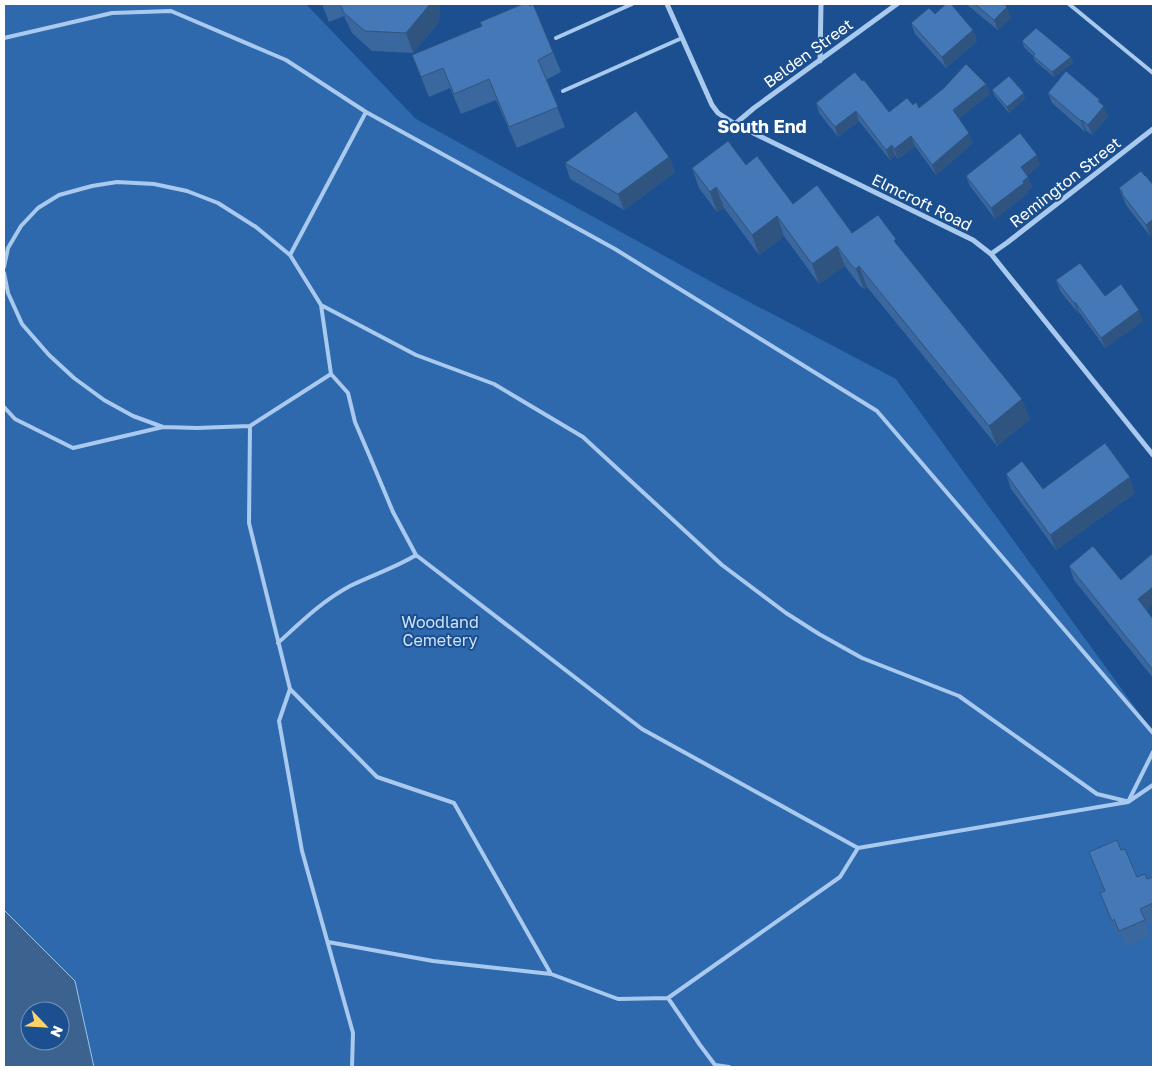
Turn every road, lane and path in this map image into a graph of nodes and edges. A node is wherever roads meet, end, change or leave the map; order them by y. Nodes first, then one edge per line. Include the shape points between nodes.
1 (632, 4) edge
2 (666, 4) edge
3 (821, 4) edge
4 (897, 4) edge
5 (1069, 4) edge
6 (4, 38) edge
7 (556, 38) dead end
8 (682, 38) junction
9 (820, 61) junction
10 (1153, 73) edge
11 (563, 91) dead end
12 (366, 112) junction
13 (735, 124) junction
14 (1153, 129) edge
15 (991, 254) junction
16 (290, 255) junction
17 (4, 267) edge
18 (4, 273) edge
19 (321, 305) junction
20 (331, 374) junction
21 (4, 407) edge
22 (250, 426) junction
23 (163, 428) junction
24 (1153, 454) edge
25 (416, 555) junction
26 (278, 643) junction
27 (290, 689) junction
28 (1153, 733) edge
29 (1153, 752) edge
30 (1153, 785) edge
31 (1128, 802) junction
32 (858, 848) junction
33 (328, 942) junction
34 (551, 974) junction
35 (668, 998) junction
36 (715, 1066) edge
37 (352, 1067) edge
38 (729, 1067) edge

1 - 7 lane
2 - 8 street, Elmcroft Road
3 - 9 street
4 - 9 street, Belden Street
5 - 10 lane
6 - 12 lane via 112,13 171,11 286,60
8 - 11 lane
8 - 13 street, Elmcroft Road via 712,105
9 - 13 street, Belden Street
12 - 16 lane
12 - 28 lane via 615,249 877,411
13 - 15 street, Elmcroft Road via 972,240
14 - 15 street, Remington Street
15 - 24 street, Elmcroft Road
16 - 17 lane via 256,227 218,203 187,191 154,184 117,182 60,196 38,208 20,226 8,248
16 - 19 lane
18 - 23 lane via 8,293 22,324 49,355 104,400
19 - 20 lane
19 - 31 lane via 416,355 494,384 584,437 722,565 786,613 862,658 959,696 1097,794
20 - 22 lane
20 - 25 lane via 348,393 355,422 393,512
21 - 23 lane via 15,419 73,448
22 - 23 lane
22 - 26 lane via 249,523
25 - 26 lane via 327,600
25 - 32 lane via 642,729
26 - 27 lane
27 - 33 lane via 279,721 302,851
27 - 34 lane via 377,777 454,803
29 - 31 lane
30 - 31 lane
31 - 32 lane
32 - 35 lane via 840,877
33 - 34 lane via 433,961
33 - 37 lane via 353,1034
34 - 35 lane via 618,999
35 - 36 lane
36 - 38 lane

